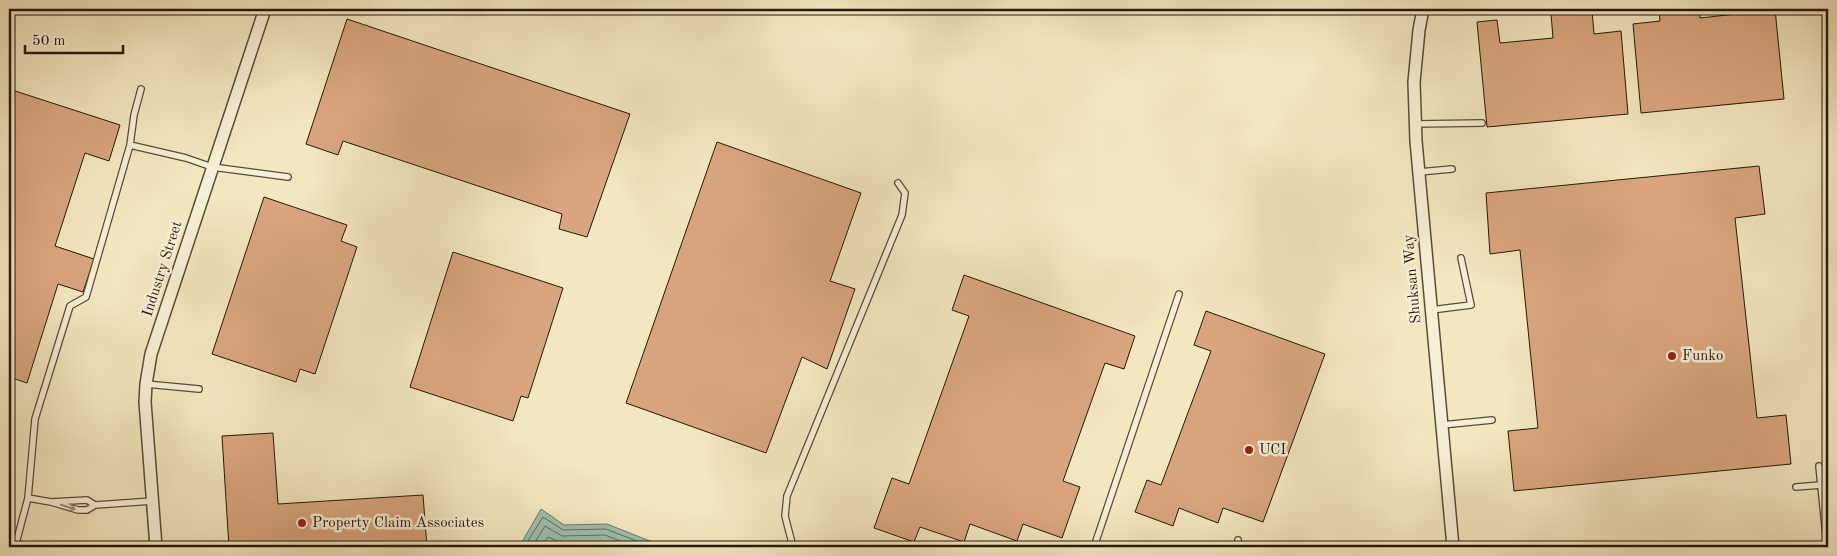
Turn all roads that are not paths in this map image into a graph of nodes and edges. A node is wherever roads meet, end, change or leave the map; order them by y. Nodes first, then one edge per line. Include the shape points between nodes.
1 (265, 9) edge
2 (1424, 9) edge
3 (141, 89) dead end
4 (1482, 123) dead end
5 (1415, 124) junction
6 (130, 145) junction
7 (212, 167) junction
8 (1452, 169) dead end
9 (1419, 172) junction
10 (288, 176) dead end
11 (898, 183) dead end
12 (1461, 258) dead end
13 (1179, 294) dead end
14 (1431, 310) junction
15 (146, 384) junction
16 (199, 389) dead end
17 (1492, 420) dead end
18 (1442, 425) junction
19 (1819, 466) dead end
20 (1821, 485) junction
21 (1796, 487) dead end
22 (28, 498) junction
23 (153, 501) junction
24 (51, 502) junction
25 (95, 506) junction
26 (1238, 540) dead end
27 (15, 547) edge
28 (156, 547) edge
29 (793, 547) edge
30 (1094, 547) edge
31 (1238, 547) edge
32 (1453, 547) edge
33 (1827, 547) edge

1 - 7 street, Industry Street
2 - 5 street, Shuksan Way via 1414,82
3 - 6 lane
4 - 5 lane
5 - 9 street, Shuksan Way
6 - 7 lane
6 - 22 lane via 86,296 70,306 35,419
7 - 10 lane
7 - 15 street, Industry Street via 151,354
8 - 9 lane
9 - 14 street, Shuksan Way
11 - 29 lane via 905,193 902,215 787,496 785,516
12 - 14 lane via 1471,305
13 - 30 lane
14 - 18 street, Shuksan Way
15 - 16 lane
15 - 23 street, Industry Street
17 - 18 lane
18 - 32 street, Shuksan Way
19 - 20 lane
20 - 21 lane
20 - 33 lane
22 - 24 lane
22 - 27 lane
23 - 25 lane
23 - 28 street, Industry Street
24 -> 25 lane via 78,510
24 - 25 lane via 87,500
26 - 31 lane

